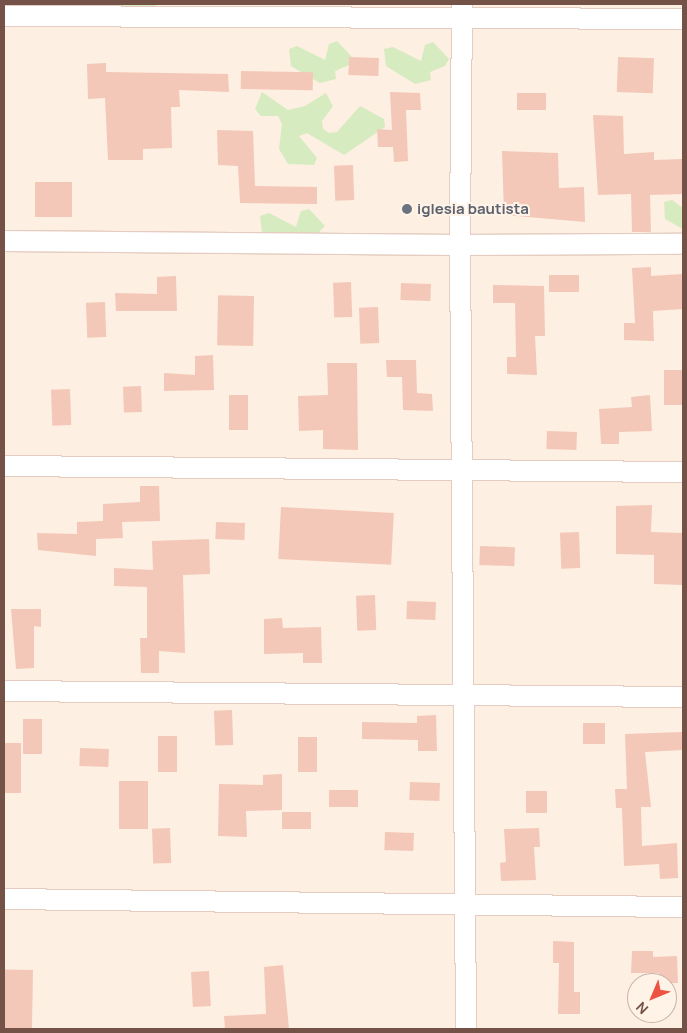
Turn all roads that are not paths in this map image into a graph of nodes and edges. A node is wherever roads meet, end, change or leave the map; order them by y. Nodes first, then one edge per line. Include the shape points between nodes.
1 (462, 12) edge
2 (4, 16) edge
3 (683, 19) edge
4 (4, 241) edge
5 (683, 244) edge
6 (460, 245) junction
7 (4, 466) edge
8 (461, 470) junction
9 (683, 472) edge
10 (4, 691) edge
11 (462, 695) junction
12 (683, 697) edge
13 (4, 899) edge
14 (462, 904) junction
15 (683, 906) edge
16 (466, 1029) edge

1 - 2 street
1 - 3 street
1 - 6 street
4 - 6 street
5 - 6 street
6 - 8 street
7 - 8 street
8 - 9 street
8 - 11 street
10 - 11 street
11 - 12 street
11 - 14 street
13 - 14 street
14 - 15 street
14 - 16 street

